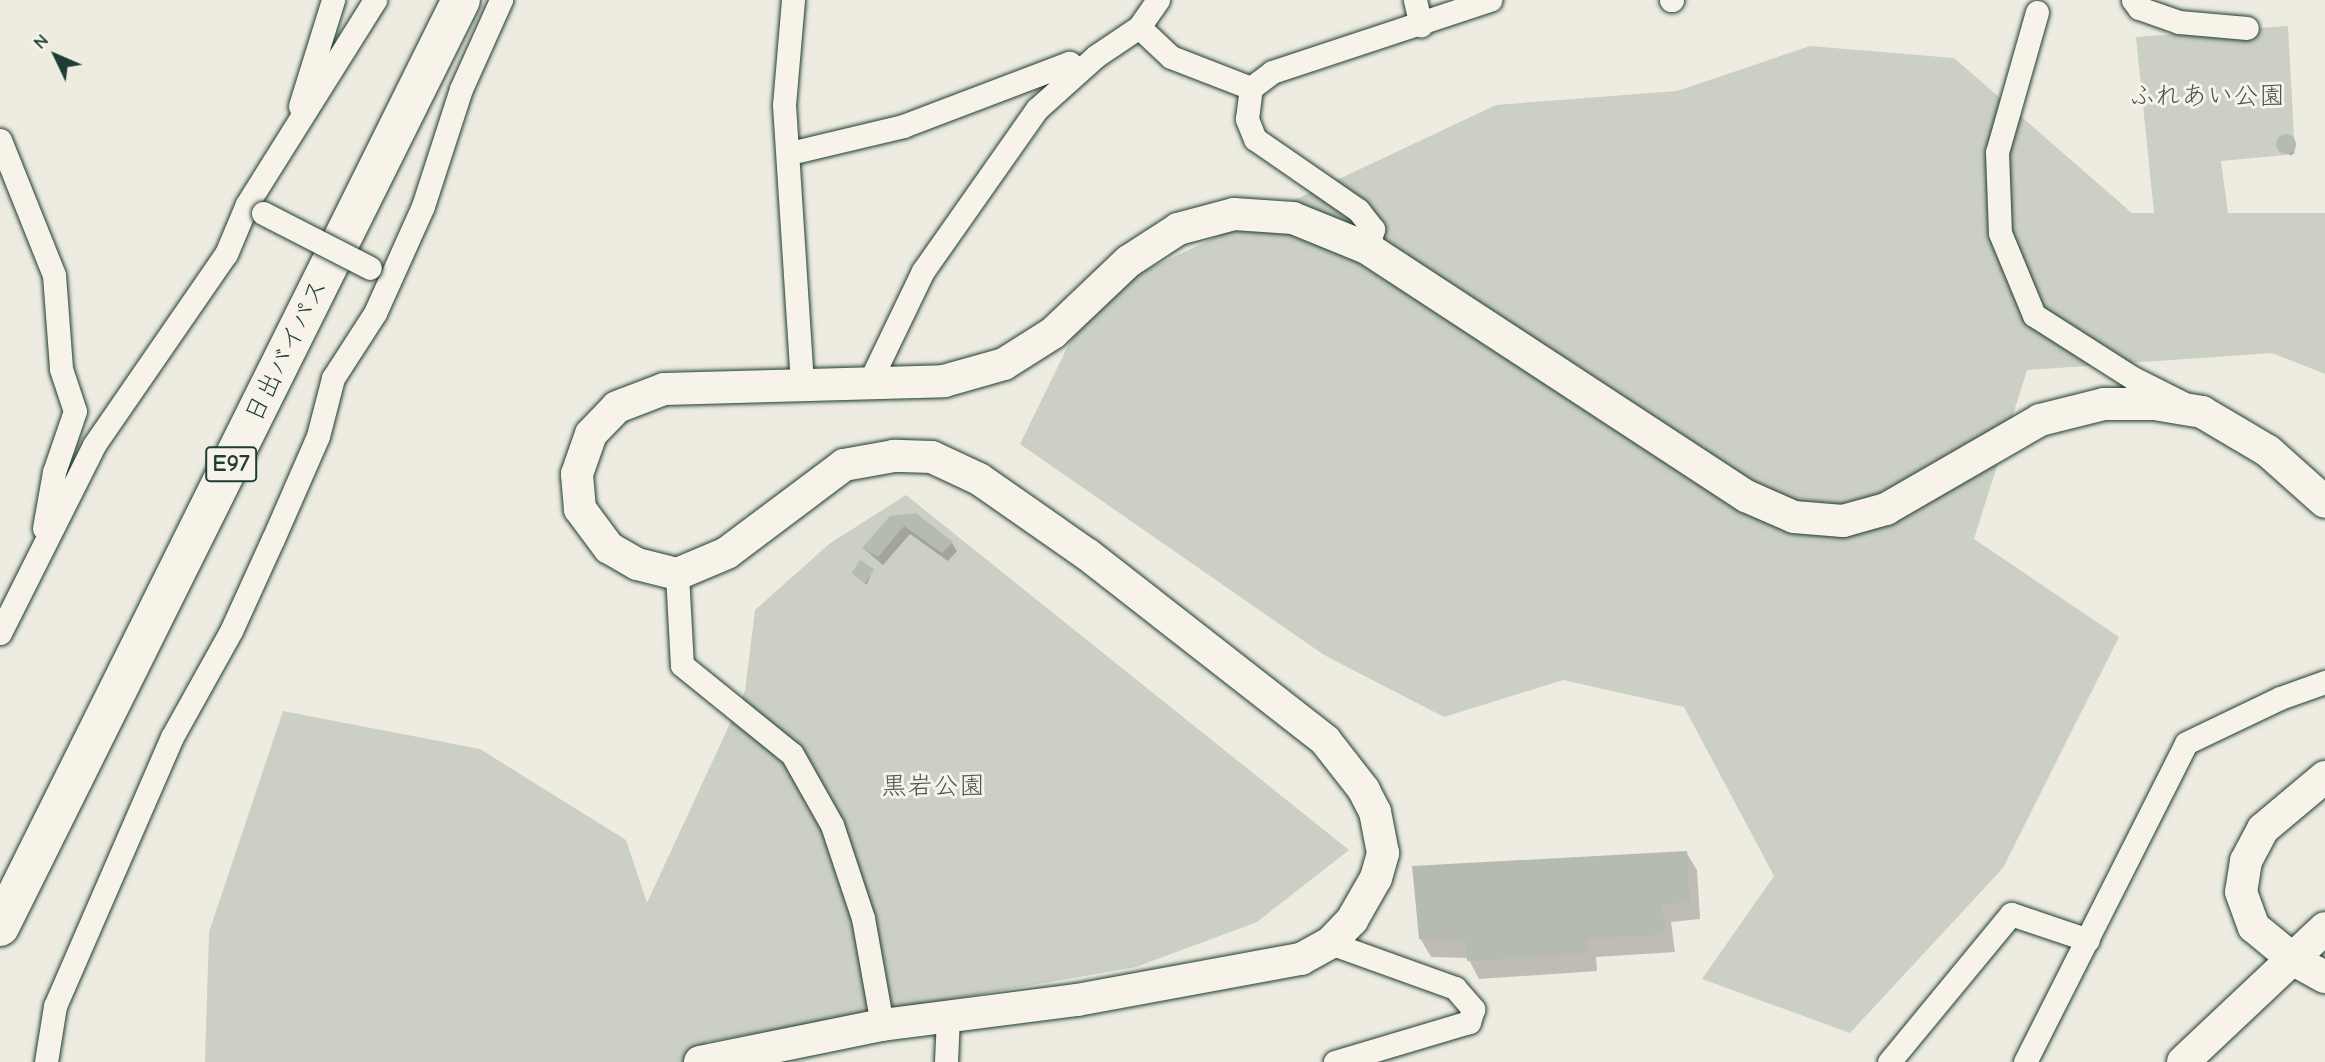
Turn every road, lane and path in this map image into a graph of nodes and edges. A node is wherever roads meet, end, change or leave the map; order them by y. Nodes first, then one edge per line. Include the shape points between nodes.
1 (333, 0) edge
2 (374, 0) edge
3 (461, 0) edge
4 (501, 0) edge
5 (793, 0) edge
6 (1158, 0) edge
7 (1415, 0) edge
8 (1490, 0) edge
9 (2133, 0) edge
10 (2036, 4) edge
11 (1421, 24) junction
12 (1139, 27) junction
13 (2247, 28) dead end
14 (1080, 70) junction
15 (1251, 89) junction
16 (292, 132) junction
17 (0, 140) edge
18 (790, 153) junction
19 (255, 208) junction
20 (1367, 248) junction
21 (380, 272) junction
22 (869, 383) junction
23 (802, 385) junction
24 (2202, 412) junction
25 (2325, 502) edge
26 (40, 552) junction
27 (677, 574) junction
28 (0, 633) edge
29 (2325, 682) edge
30 (2325, 777) edge
31 (0, 927) edge
32 (2325, 928) edge
33 (2088, 940) junction
34 (1329, 943) junction
35 (2294, 960) junction
36 (2325, 977) edge
37 (947, 1017) junction
38 (882, 1025) junction
39 (46, 1062) edge
40 (700, 1062) edge
41 (946, 1062) edge
42 (1335, 1062) edge
43 (1889, 1062) edge
44 (2025, 1062) edge
45 (2183, 1062) edge

1 - 16 street
2 - 16 street
3 - 31 highway, 日出バイパス / E97
4 - 21 street via 461,89 423,206
5 - 18 street via 784,105
6 - 12 street
7 - 11 street
8 - 11 street
9 - 13 street via 2139,8 2179,22
10 - 24 street via 1997,152 2000,233 2034,315 2133,378
11 - 15 street via 1272,72
12 - 14 street
12 - 15 street via 1171,57
14 - 18 street via 1069,64 903,126
14 - 22 street via 1037,109 923,271
15 - 20 street via 1247,119 1255,139 1358,210 1373,229
16 - 19 street
17 - 26 street via 54,275 61,369 75,411 54,472
18 - 23 street
19 - 21 street, bridge
19 - 26 street via 94,445
20 - 22 street via 1293,218 1234,214 1178,229 1129,261 1053,333 1004,364 944,381
20 - 24 street via 1746,496 1794,517 1843,521 1886,509 2040,419 2104,404 2154,404
21 - 39 street via 375,313 333,378 318,436 273,539 231,631 172,737 55,1006
22 - 23 street
23 - 27 street via 664,390 617,407 591,434 577,474 580,509 609,548 637,564
24 - 25 street via 2267,451
26 - 28 street
27 - 34 street via 727,553 844,465 894,456 932,457 979,479 1088,555 1325,740 1364,790 1375,812 1383,853 1376,878 1352,920
27 - 38 street via 682,665 792,754 832,825 863,918
29 - 33 street via 2186,743
30 - 35 street via 2263,829 2246,861 2241,892 2254,927
32 - 35 street
33 - 43 street via 2011,914
33 - 44 street
34 - 37 street via 1301,960 1077,1000
34 - 42 street via 1455,988 1473,1009 1469,1022
35 - 36 street
35 - 45 street
37 - 38 street
37 - 41 street
38 - 40 street

